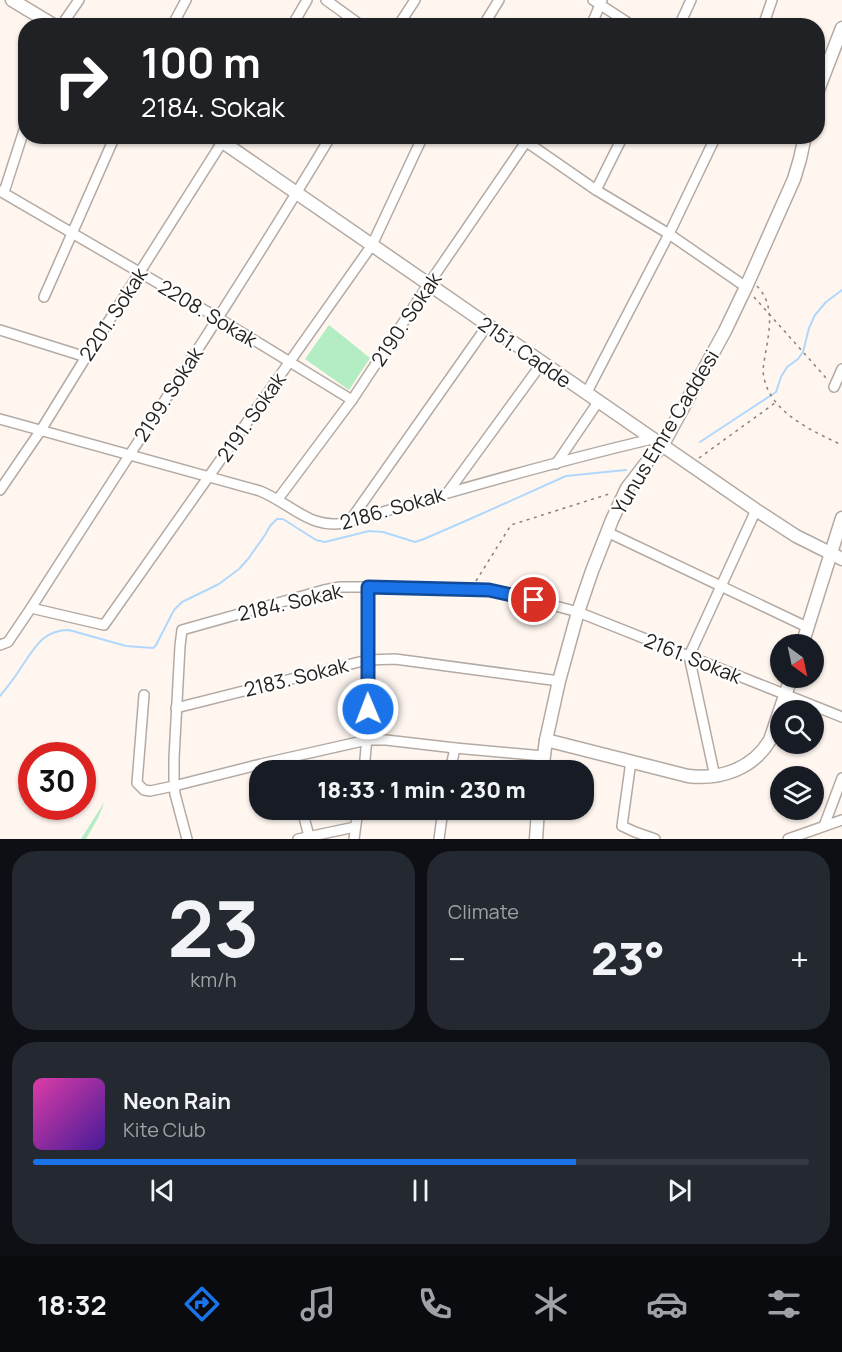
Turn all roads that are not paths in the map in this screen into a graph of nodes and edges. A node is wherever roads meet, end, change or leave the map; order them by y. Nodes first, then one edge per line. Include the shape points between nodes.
1 (12, 0) edge
2 (79, 0) edge
3 (186, 0) edge
4 (307, 0) edge
5 (326, 0) edge
6 (415, 0) edge
7 (499, 0) edge
8 (691, 0) edge
9 (772, 0) edge
10 (598, 1) edge
11 (42, 18) edge
12 (67, 18) edge
13 (176, 18) edge
14 (297, 18) edge
15 (351, 18) edge
16 (403, 18) edge
17 (488, 18) edge
18 (593, 18) edge
19 (622, 18) edge
20 (683, 18) edge
21 (766, 18) edge
22 (842, 28) edge
23 (825, 72) edge
24 (19, 144) edge
25 (111, 144) edge
26 (217, 144) edge
27 (229, 144) edge
28 (326, 144) edge
29 (419, 144) edge
30 (525, 144) edge
31 (533, 144) edge
32 (619, 144) edge
33 (712, 144) edge
34 (803, 144) edge
35 (596, 190) junction
36 (2, 191) edge
37 (297, 194) junction
38 (72, 233) junction
39 (669, 234) junction
40 (372, 245) junction
41 (140, 272) junction
42 (747, 283) junction
43 (428, 285) junction
44 (44, 297) dead end
45 (218, 318) junction
46 (488, 326) junction
47 (0, 330) edge
48 (86, 357) junction
49 (289, 362) junction
50 (542, 363) junction
51 (842, 369) edge
52 (834, 387) road end
53 (586, 394) junction
54 (352, 400) junction
55 (598, 402) junction
56 (0, 419) edge
57 (41, 430) junction
58 (657, 442) junction
59 (129, 455) junction
60 (556, 464) junction
61 (209, 477) junction
62 (0, 490) edge
63 (448, 492) junction
64 (278, 500) junction
65 (756, 510) junction
66 (842, 518) edge
67 (349, 522) junction
68 (607, 532) junction
69 (836, 557) edge
70 (721, 586) junction
71 (368, 587) junction
72 (31, 608) junction
73 (578, 612) junction
74 (807, 627) junction
75 (805, 634) edge
76 (0, 645) edge
77 (689, 656) junction
78 (367, 660) junction
79 (559, 681) junction
80 (788, 688) edge
81 (786, 694) junction
82 (144, 695) dead end
83 (176, 708) junction
84 (842, 717) edge
85 (367, 740) junction
86 (546, 740) junction
87 (455, 748) junction
88 (543, 756) junction
89 (290, 758) joint
90 (364, 760) edge
91 (452, 760) edge
92 (543, 760) edge
93 (631, 761) junction
94 (715, 777) junction
95 (842, 778) edge
96 (174, 786) junction
97 (305, 820) edge
98 (356, 820) edge
99 (442, 820) edge
100 (537, 820) edge
101 (842, 820) edge
102 (824, 826) junction
103 (355, 827) junction
104 (309, 836) junction
105 (187, 839) edge
106 (298, 839) edge
107 (354, 839) edge
108 (439, 839) edge
109 (536, 839) edge
110 (655, 839) edge
111 (789, 839) edge

1 - 11 street
2 - 12 street
3 - 13 street
4 - 14 street
5 - 15 street
6 - 16 street
7 - 17 street
8 - 20 street
9 - 21 street
10 - 18 street
10 - 19 street
22 - 23 street
24 - 36 street
25 - 38 street
26 - 41 street, 2201. Sokak
27 - 37 street, 2151. Cadde
28 - 37 street, 2199. Sokak
29 - 40 street, 2191. Sokak
30 - 43 street, 2190. Sokak
31 - 35 street
32 - 35 street
33 - 39 street
34 - 42 street, Yunus Emre Caddesi via 794,179
35 - 39 street
36 - 38 street, 2208. Sokak
37 - 40 street, 2151. Cadde
37 - 45 street, 2199. Sokak
38 - 41 street, 2208. Sokak
38 - 44 street
39 - 42 street
39 - 53 street
40 - 43 street, 2151. Cadde
40 - 49 street, 2191. Sokak
41 - 45 street, 2208. Sokak
41 - 48 street, 2201. Sokak
42 - 58 street, Yunus Emre Caddesi via 714,351
43 - 46 street, 2151. Cadde
43 - 54 street, 2190. Sokak
45 - 49 street, 2208. Sokak
45 - 59 street, 2199. Sokak
46 - 50 street, 2151. Cadde
46 - 67 street
47 - 48 street
48 - 57 street, 2201. Sokak
49 - 54 street, 2208. Sokak
49 - 61 street, 2191. Sokak
50 - 53 street, 2151. Cadde
50 - 63 street
51 - 52 street
53 - 55 street, 2151. Cadde
54 - 64 street, 2190. Sokak
55 - 58 street, 2151. Cadde
55 - 60 street
56 - 57 street, 2186. Sokak
57 - 59 street, 2186. Sokak
57 - 62 street, 2201. Sokak
58 - 60 street, 2186. Sokak
58 - 65 street, 2151. Cadde
58 - 68 street, Yunus Emre Caddesi via 627,488
59 - 61 street, 2186. Sokak
59 - 72 street, 2199. Sokak
60 - 63 street, 2186. Sokak
61 - 64 street, 2186. Sokak
61 - 72 street, 2191. Sokak via 104,625
63 - 67 street, 2186. Sokak
64 - 67 street, 2186. Sokak via 321,524
65 - 69 street, 2151. Cadde
65 - 70 street
66 - 69 street
68 - 70 street
68 - 73 street, Yunus Emre Caddesi
69 - 74 street
70 - 74 street
70 - 77 street
71 - 73 street, 2184. Sokak via 489,590
71 - 78 street
71 - 83 street, 2184. Sokak via 311,592 182,630
72 - 76 street, 2199. Sokak via 8,642
73 - 77 street, 2161. Sokak
73 - 79 street, Yunus Emre Caddesi
74 - 75 street
77 - 81 street, 2161. Sokak
77 - 94 street
78 - 79 street, 2183. Sokak via 395,659
78 - 83 street, 2183. Sokak
78 - 85 street
79 - 86 street, Yunus Emre Caddesi
80 - 81 street
81 - 84 street, 2161. Sokak
81 - 94 street via 764,749 747,764
82 - 96 street via 137,783 150,791
83 - 96 street
85 - 87 street
85 - 89 street
85 - 90 street
86 - 88 street, Yunus Emre Caddesi
86 - 93 street
87 - 88 street
87 - 91 street
88 - 92 street, Yunus Emre Caddesi
89 - 96 street
93 - 94 street via 688,776
93 - 110 street via 622,826
95 - 102 street
96 - 105 street
97 - 104 street
98 - 103 street
99 - 108 street
100 - 109 street
101 - 102 street
102 - 111 street
103 - 104 street
103 - 107 street
104 - 106 street

